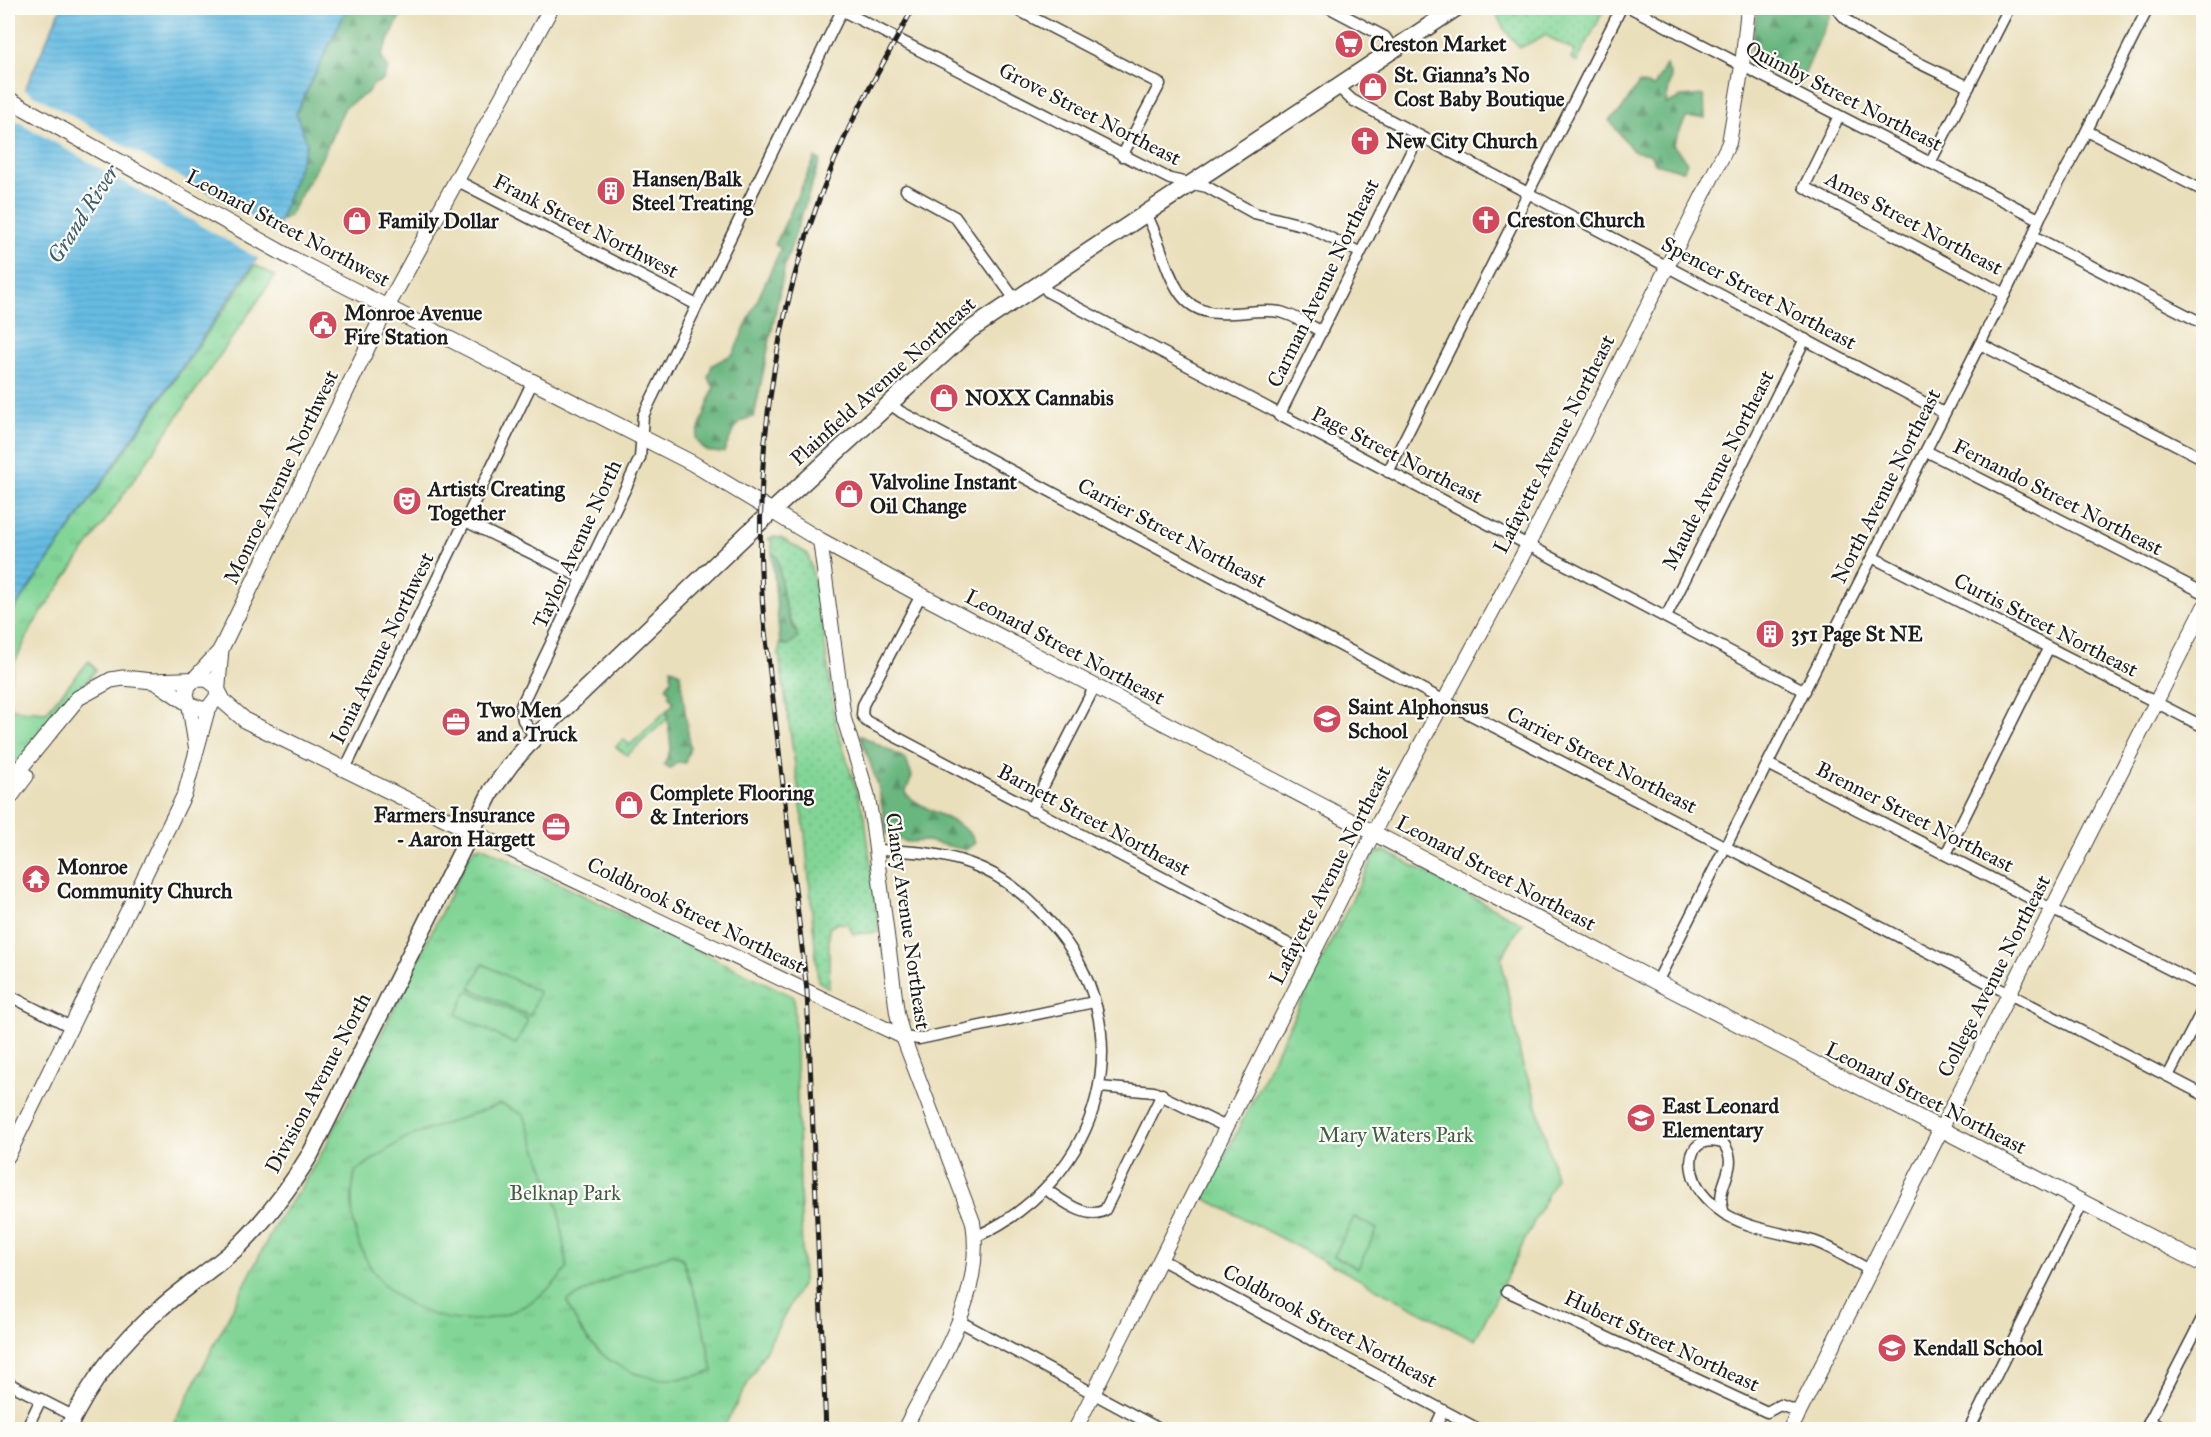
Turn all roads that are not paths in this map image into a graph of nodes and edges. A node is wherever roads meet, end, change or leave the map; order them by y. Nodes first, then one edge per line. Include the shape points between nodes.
1 (551, 8) edge
2 (1014, 8) edge
3 (1330, 8) edge
4 (1622, 8) edge
5 (1631, 8) edge
6 (1748, 8) edge
7 (1837, 8) edge
8 (2009, 8) edge
9 (2148, 8) edge
10 (842, 9) edge
11 (1449, 10) edge
12 (1393, 48) junction
13 (1742, 66) junction
14 (1337, 86) junction
15 (1969, 87) junction
16 (10, 100) edge
17 (1839, 116) junction
18 (2086, 131) junction
19 (1419, 136) junction
20 (1122, 156) junction
21 (1930, 163) junction
22 (458, 182) junction
23 (1189, 183) junction
24 (906, 190) dead end
25 (2204, 190) edge
26 (1528, 193) junction
27 (1145, 212) junction
28 (2039, 219) junction
29 (2033, 236) junction
30 (1359, 252) junction
31 (1666, 267) junction
32 (1040, 281) junction
33 (2005, 294) junction
34 (1014, 298) junction
35 (388, 305) junction
36 (697, 305) junction
37 (2204, 324) edge
38 (1322, 332) junction
39 (1805, 339) junction
40 (1980, 344) junction
41 (532, 381) junction
42 (890, 404) junction
43 (1944, 413) junction
44 (1279, 416) junction
45 (641, 437) junction
46 (1926, 451) junction
47 (2204, 459) edge
48 (1389, 472) junction
49 (772, 510) junction
50 (465, 521) junction
51 (820, 540) junction
52 (1528, 545) junction
53 (1872, 557) junction
54 (582, 578) junction
55 (2204, 593) edge
56 (921, 595) junction
57 (2204, 607) edge
58 (1666, 617) junction
59 (2049, 648) junction
60 (221, 649) junction
61 (196, 679) junction
62 (153, 681) junction
63 (1095, 686) junction
64 (93, 691) junction
65 (217, 691) junction
66 (1805, 691) junction
67 (1444, 700) junction
68 (2156, 702) junction
69 (189, 704) junction
70 (208, 709) junction
71 (246, 722) junction
72 (2204, 727) edge
73 (535, 737) junction
74 (196, 748) junction
75 (1768, 764) junction
76 (345, 769) junction
77 (8, 783) edge
78 (8, 800) edge
79 (1031, 810) junction
80 (471, 831) junction
81 (1374, 833) junction
82 (1725, 846) junction
83 (877, 850) junction
84 (1946, 854) junction
85 (2052, 908) junction
86 (1311, 956) junction
87 (1657, 982) junction
88 (2204, 987) edge
89 (2009, 993) junction
90 (8, 995) edge
91 (1094, 1002) junction
92 (2204, 1007) edge
93 (69, 1026) junction
94 (903, 1037) junction
95 (2168, 1076) junction
96 (1100, 1087) junction
97 (1162, 1094) junction
98 (2204, 1095) edge
99 (1226, 1127) junction
100 (1941, 1129) junction
101 (8, 1156) edge
102 (1045, 1189) junction
103 (2082, 1202) junction
104 (1724, 1213) junction
105 (975, 1237) junction
106 (1160, 1259) junction
107 (2204, 1265) edge
108 (1870, 1270) junction
109 (1507, 1290) dead end
110 (2204, 1315) edge
111 (959, 1321) junction
112 (8, 1383) edge
113 (1093, 1393) junction
114 (41, 1399) junction
115 (1443, 1411) junction
116 (1799, 1412) junction
117 (70, 1423) edge
118 (2147, 1425) edge
119 (26, 1430) edge
120 (904, 1430) edge
121 (1075, 1430) edge
122 (1161, 1430) edge
123 (1434, 1430) edge
124 (1480, 1430) edge
125 (1790, 1430) edge
126 (1969, 1430) edge
127 (2166, 1430) edge

1 - 22 main road, Monroe Avenue Northwest
2 - 20 street via 1160,84
3 - 12 street via 1385,37
4 - 26 street
5 - 13 street, Quimby Street Northeast
6 - 13 street, Lafayette Avenue Northeast
7 - 15 street via 1862,32
8 - 15 street
9 - 18 street, North Avenue Northeast
10 - 20 street, Grove Street Northeast
10 - 36 street, Taylor Avenue North
11 - 12 main road, Plainfield Avenue Northeast
12 - 14 main road, Plainfield Avenue Northeast
13 - 17 street, Quimby Street Northeast
13 - 31 street, Lafayette Avenue Northeast via 1729,142
14 - 19 street, Spencer Street Northeast via 1352,100
14 - 23 main road, Plainfield Avenue Northeast
15 - 21 street
16 - 35 main road, Leonard Street Northwest via 269,245
17 - 21 street, Quimby Street Northeast
17 - 33 street, Ames Street Northeast via 1804,188
18 - 25 street
18 - 28 street, North Avenue Northeast
19 - 26 street, Spencer Street Northeast
19 - 30 street, Carman Avenue Northeast
20 - 23 street, Grove Street Northeast via 1170,179
21 - 28 street, Quimby Street Northeast
22 - 35 main road, Monroe Avenue Northwest
22 - 36 street, Frank Street Northwest
23 - 27 main road, Plainfield Avenue Northeast
23 - 30 street, Grove Street Northeast via 1207,187 1254,213 1320,231
24 - 34 street via 955,217
26 - 31 street, Spencer Street Northeast
26 - 48 street
27 - 32 main road, Plainfield Avenue Northeast
27 - 38 street via 1174,282 1187,301 1222,314 1279,312
28 - 29 street, North Avenue Northeast
29 - 33 street, North Avenue Northeast
29 - 37 street
30 - 38 street, Carman Avenue Northeast
31 - 39 street, Spencer Street Northeast
31 - 52 street, Lafayette Avenue Northeast
32 - 34 main road, Plainfield Avenue Northeast
32 - 44 street, Page Street Northeast via 1048,292
33 - 40 street, North Avenue Northeast
34 - 42 main road, Plainfield Avenue Northeast via 970,330
35 - 41 main road, Leonard Street Northwest
35 - 60 main road, Monroe Avenue Northwest
36 - 45 street, Taylor Avenue North via 643,416
38 - 44 street, Carman Avenue Northeast
39 - 43 street, Spencer Street Northeast
39 - 58 street, Maude Avenue Northeast
40 - 43 street, North Avenue Northeast
40 - 47 street
41 - 45 main road, Leonard Street Northwest
41 - 50 street, Ionia Avenue Northwest
42 - 49 main road, Plainfield Avenue Northeast
42 - 67 street, Carrier Street Northeast
43 - 46 street, North Avenue Northeast
44 - 48 street, Page Street Northeast
45 - 49 main road, Leonard Street Northwest
45 - 54 street, Taylor Avenue North via 640,458
46 - 53 street, North Avenue Northeast
46 - 55 street, Fernando Street Northeast
48 - 52 street, Page Street Northeast
49 - 51 main road, Leonard Street Northeast
49 - 73 main road, Plainfield Avenue Northeast
50 - 54 street
50 - 76 street, Ionia Avenue Northwest
51 - 56 main road, Leonard Street Northeast
51 - 83 street, Clancy Avenue Northeast via 844,719 867,793
52 - 58 street, Page Street Northeast
52 - 67 street, Lafayette Avenue Northeast
53 - 59 street, Curtis Street Northeast
53 - 66 street, North Avenue Northeast
54 - 73 street, Taylor Avenue North via 521,706 523,720
56 - 63 main road, Leonard Street Northeast
56 - 79 street, Barnett Street Northeast via 863,705 862,715 875,727
57 - 68 street, College Avenue Northeast
58 - 66 street, Page Street Northeast
59 - 68 street, Curtis Street Northeast
59 - 84 street
60 - 61 main road, Monroe Avenue Northwest
60 - 65 main road, Monroe Avenue Northwest
61 - 62 main road
61 - 65 main road via 210,681
61 - 69 main road via 187,689
62 - 64 main road via 117,678
62 - 69 main road
63 - 79 street
63 - 81 main road, Leonard Street Northeast
64 - 77 main road via 78,698
64 - 78 main road
65 - 70 main road, Monroe Avenue Northwest via 216,700
65 - 71 main road
66 - 75 street, North Avenue Northeast
67 - 81 street, Lafayette Avenue Northeast
67 - 82 street, Carrier Street Northeast
68 - 72 street, Curtis Street Northeast
68 - 85 street, College Avenue Northeast
69 - 70 main road via 196,709
69 - 74 street
70 - 71 main road
70 - 74 street
71 - 76 main road
73 - 80 main road, Plainfield Avenue Northeast via 504,772
74 - 93 street via 185,792
75 - 82 street, North Avenue Northeast
75 - 84 street, Brenner Street Northeast
76 - 80 main road
79 - 86 street, Barnett Street Northeast
80 - 94 street, Coldbrook Street Northeast
80 - 117 main road, Division Avenue North via 292,1184 239,1245 136,1330 100,1373
81 - 86 street, Lafayette Avenue Northeast
81 - 87 main road, Leonard Street Northeast
82 - 87 street, North Avenue Northeast
82 - 89 street, Carrier Street Northeast
83 - 91 street via 920,851 949,857 983,869 1011,886 1036,906 1066,942 1082,968
83 - 94 street, Clancy Avenue Northeast
84 - 85 street, Brenner Street Northeast
85 - 88 street, Brenner Street Northeast
85 - 89 street, College Avenue Northeast
86 - 99 street, Lafayette Avenue Northeast
87 - 100 main road, Leonard Street Northeast
89 - 95 street, Carrier Street Northeast
89 - 100 street, College Avenue Northeast
90 - 93 street
91 - 94 street via 919,1039
91 - 96 street via 1102,1037
92 - 95 street
93 - 101 street
94 - 105 street, Clancy Avenue Northeast via 973,1222
95 - 98 street, Carrier Street Northeast
96 - 97 street
96 - 102 street via 1085,1133
97 - 99 street
97 - 102 street via 1105,1209 1087,1212
99 - 106 street, Lafayette Avenue Northeast
100 - 103 main road, Leonard Street Northeast
100 - 108 main road, College Avenue Northeast
102 - 105 street via 1020,1210
103 - 107 main road, Leonard Street Northeast
103 - 126 street
104 - 104 street via 1720,1193 1731,1164 1729,1151 1723,1143 1707,1140 1692,1153 1690,1164 1701,1192
104 - 108 street via 1773,1233 1814,1242
105 - 111 street, Clancy Avenue Northeast via 972,1280
106 - 113 street, Lafayette Avenue Northeast
106 - 115 street, Coldbrook Street Northeast
108 - 116 main road, College Avenue Northeast
109 - 116 street, Hubert Street Northeast via 1767,1412 1780,1405
110 - 118 street
111 - 113 street
111 - 120 street, Clancy Avenue Northeast
112 - 114 street
113 - 121 street, Lafayette Avenue Northeast
113 - 122 street
114 - 117 street
114 - 119 street
115 - 123 street
115 - 124 street, Coldbrook Street Northeast
116 - 125 main road, College Avenue Northeast
118 - 127 street

